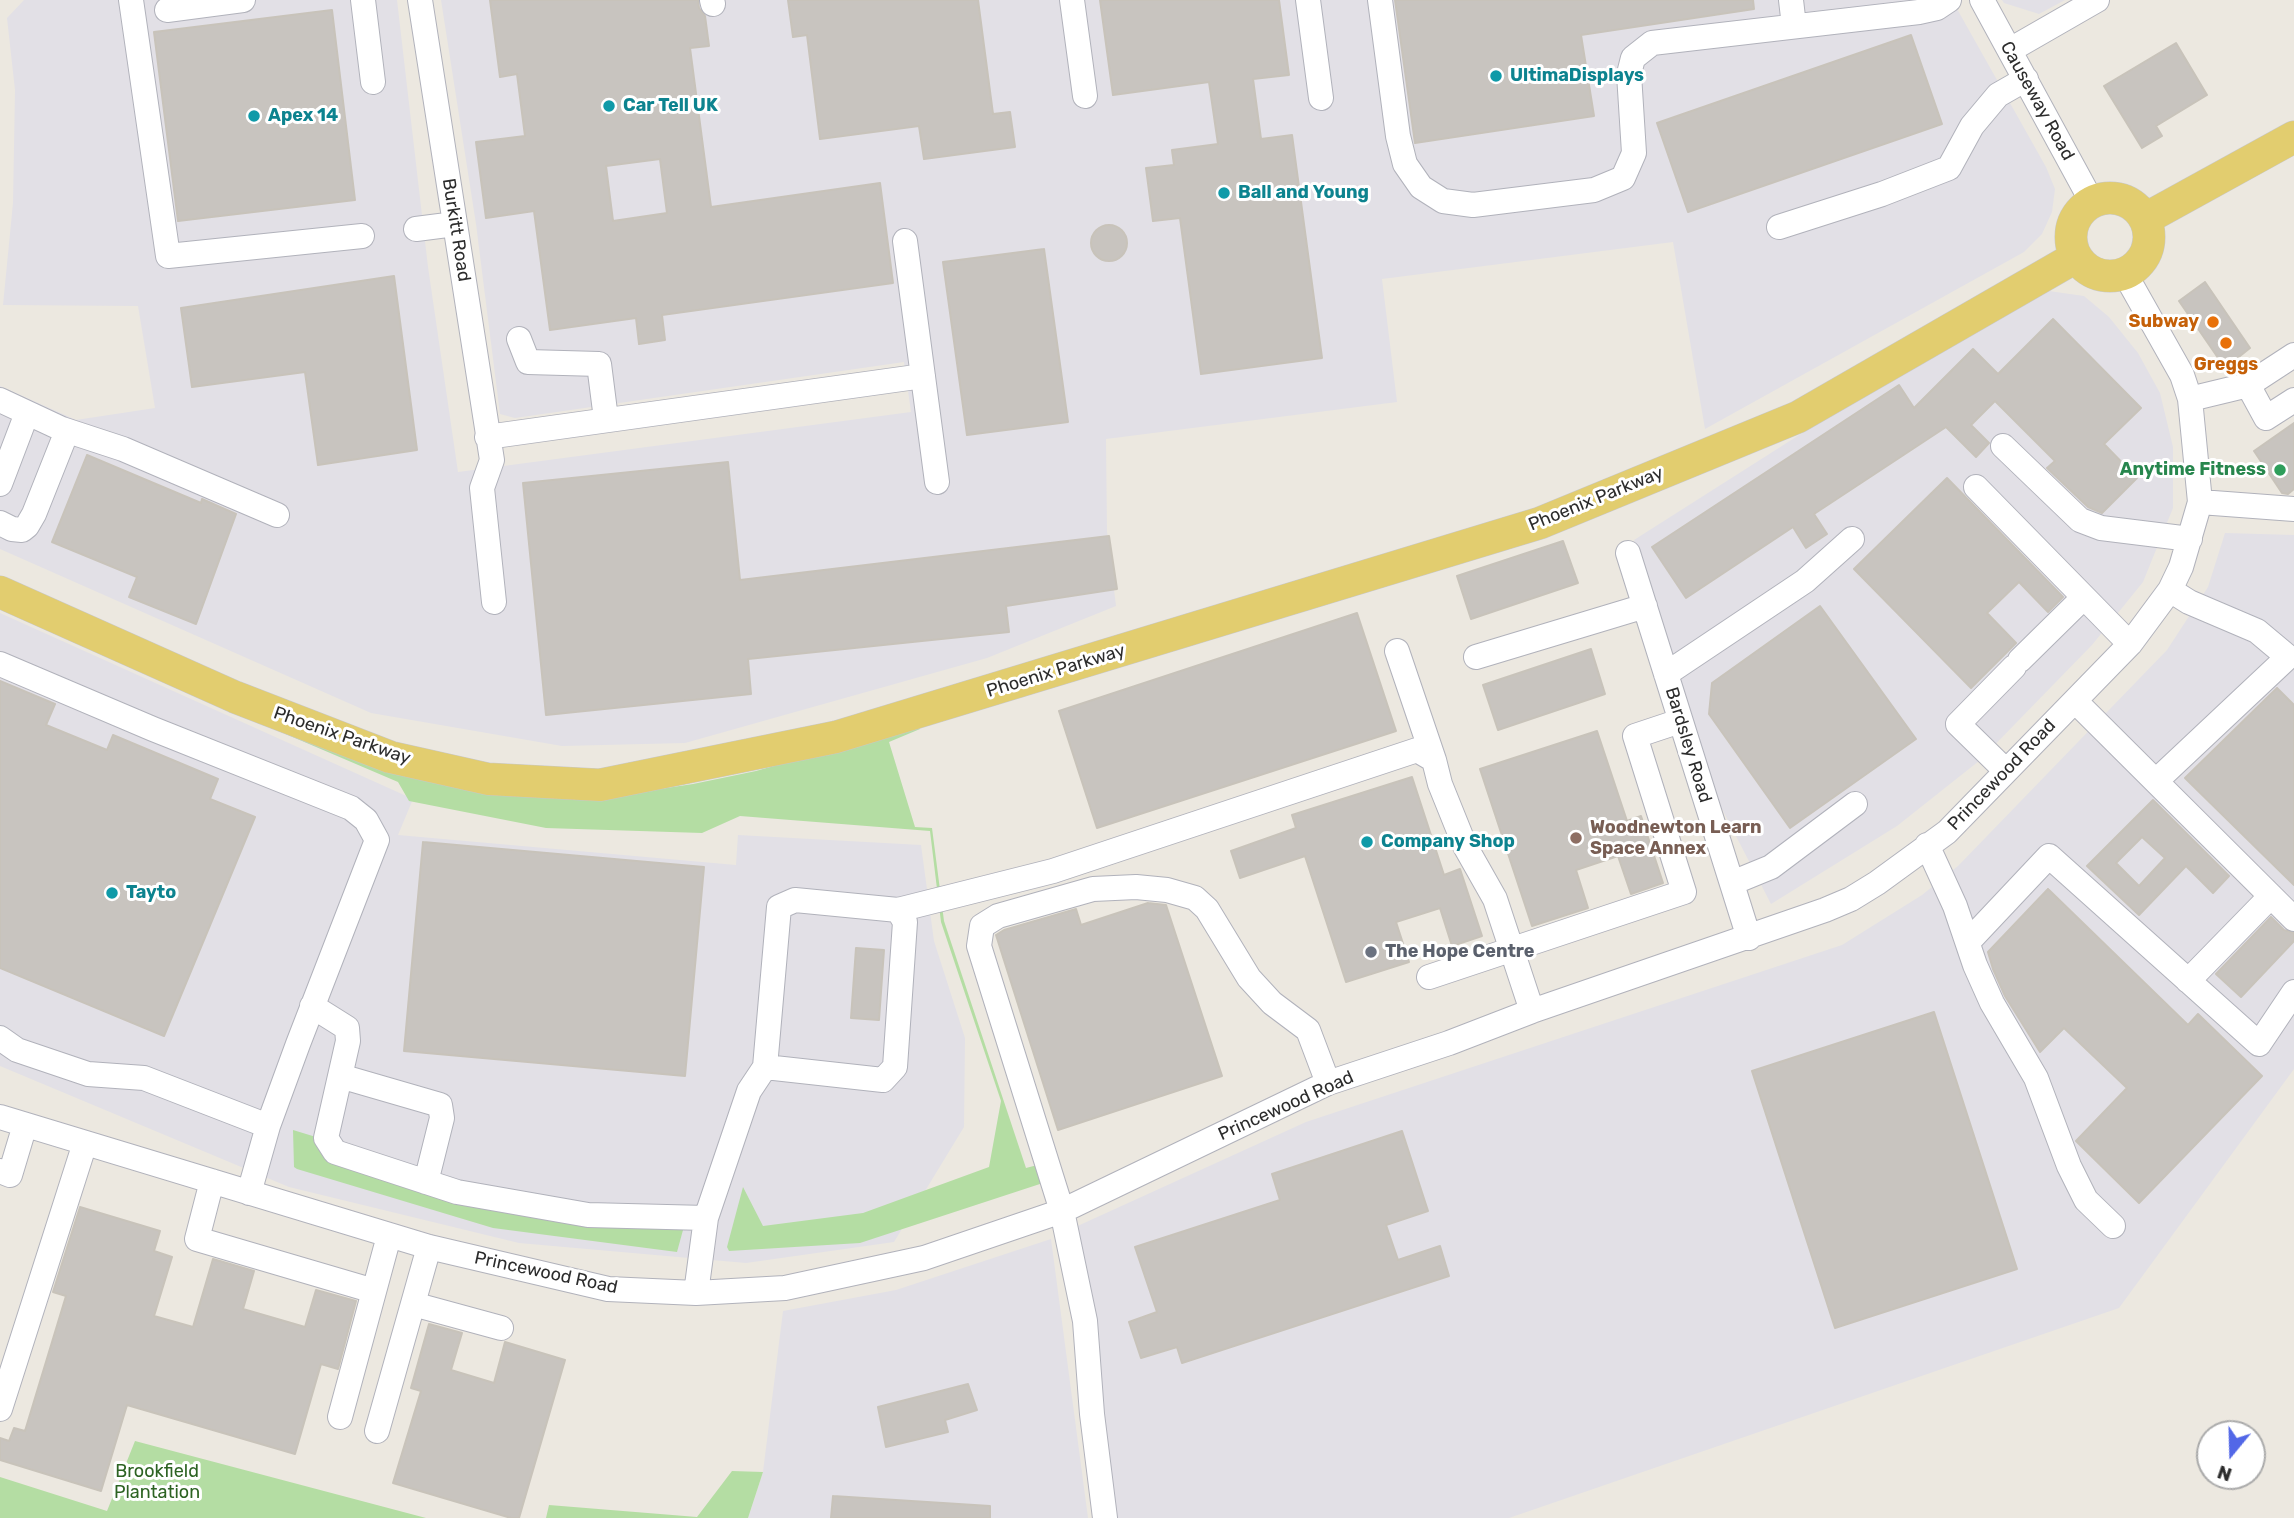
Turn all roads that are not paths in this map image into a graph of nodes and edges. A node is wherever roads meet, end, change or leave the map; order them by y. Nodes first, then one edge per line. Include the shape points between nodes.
1 (131, 0) edge
2 (363, 0) edge
3 (420, 0) edge
4 (1072, 0) edge
5 (1308, 0) edge
6 (1380, 0) edge
7 (1791, 0) edge
8 (1949, 0) edge
9 (1982, 0) edge
10 (2097, 0) edge
11 (234, 1) edge
12 (167, 10) dead end
13 (1847, 10) edge
14 (1794, 26) junction
15 (2010, 51) junction
16 (2025, 79) junction
17 (373, 82) dead end
18 (1084, 96) dead end
19 (1321, 97) dead end
20 (2294, 137) edge
21 (2092, 202) junction
22 (2145, 219) junction
23 (455, 224) junction
24 (1779, 226) dead end
25 (416, 229) dead end
26 (362, 236) dead end
27 (905, 241) dead end
28 (2076, 257) junction
29 (2125, 274) junction
30 (519, 339) dead end
31 (2294, 355) edge
32 (923, 376) junction
33 (2248, 385) junction
34 (0, 400) edge
35 (2190, 400) junction
36 (2294, 400) edge
37 (27, 413) junction
38 (607, 419) junction
39 (67, 430) junction
40 (2003, 446) dead end
41 (490, 448) junction
42 (937, 482) dead end
43 (0, 484) edge
44 (1976, 487) dead end
45 (2200, 502) junction
46 (2294, 509) edge
47 (277, 515) dead end
48 (0, 523) edge
49 (1852, 539) dead end
50 (2190, 539) junction
51 (1628, 553) dead end
52 (2170, 590) junction
53 (0, 592) edge
54 (2083, 598) junction
55 (494, 602) dead end
56 (1645, 606) junction
57 (2130, 644) junction
58 (1397, 651) dead end
59 (1476, 657) dead end
60 (0, 664) edge
61 (1666, 674) junction
62 (2075, 701) junction
63 (1680, 721) junction
64 (1434, 760) junction
65 (2005, 770) junction
66 (2156, 781) junction
67 (1855, 804) dead end
68 (1927, 845) junction
69 (1732, 883) junction
70 (2271, 896) junction
71 (898, 910) junction
72 (2294, 919) edge
73 (1749, 938) junction
74 (1968, 942) junction
75 (1511, 948) junction
76 (1429, 976) dead end
77 (2188, 981) junction
78 (2294, 992) edge
79 (312, 1006) junction
80 (1532, 1011) junction
81 (0, 1038) edge
82 (765, 1067) junction
83 (340, 1076) junction
84 (1328, 1083) junction
85 (0, 1117) edge
86 (25, 1125) junction
87 (268, 1126) junction
88 (85, 1143) junction
89 (0, 1171) edge
90 (212, 1181) junction
91 (426, 1182) junction
92 (249, 1193) junction
93 (1062, 1211) junction
94 (706, 1218) junction
95 (2113, 1226) dead end
96 (389, 1236) junction
97 (429, 1247) junction
98 (374, 1291) junction
99 (696, 1293) junction
100 (413, 1304) junction
101 (501, 1328) dead end
102 (0, 1409) edge
103 (340, 1417) dead end
104 (377, 1432) dead end
105 (1105, 1518) edge

1 - 26 street via 167,256
2 - 17 street
3 - 23 street, Burkitt Road
4 - 18 street
5 - 19 street
6 - 14 street via 1405,164 1421,187 1443,201 1473,205 1594,190 1623,178 1634,153 1629,74 1633,58 1652,43
7 - 14 street
8 - 13 street via 1919,12
9 - 15 street, Causeway Road
10 - 15 street
11 - 12 street
13 - 14 street
15 - 16 street, Causeway Road
16 - 21 street, Causeway Road
16 - 24 street via 1998,95 1972,125 1949,168
20 - 22 main road
21 - 22 main road via 2104,198 2128,201
21 - 28 main road via 2082,209 2071,232
22 - 29 main road via 2149,244 2144,257
23 - 25 street
23 - 41 street, Burkitt Road
27 - 32 street
28 - 29 main road via 2092,272
28 - 53 main road, Phoenix Parkway via 1798,416 1540,523 836,737 600,785 488,779 390,757 235,697
29 - 35 street, Princewood Road via 2182,376
30 - 38 street via 528,362 599,364
31 - 33 street
32 - 38 street
32 - 42 street
33 - 35 street
33 - 36 street via 2266,418
34 - 37 street
35 - 45 street, Princewood Road
37 - 39 street
37 - 43 street
38 - 41 street
39 - 47 street
39 - 48 street via 27,526 12,529
40 - 50 street via 2080,520 2101,528
41 - 55 street via 482,488
44 - 54 street
45 - 46 street
45 - 50 street, Princewood Road
49 - 61 street via 1805,581
50 - 52 street, Princewood Road
51 - 56 street, Bardsley Road
52 - 57 street, Princewood Road
52 - 66 street via 2257,631 2288,657
54 - 57 street
54 - 65 street via 1958,724
56 - 59 street
56 - 61 street, Bardsley Road
57 - 62 street, Princewood Road
58 - 64 street
60 - 79 street via 351,808 366,820 377,840
61 - 63 street, Bardsley Road
62 - 65 street, Princewood Road
62 - 66 street
63 - 69 street, Bardsley Road
63 - 75 street via 1632,727 1684,892
64 - 71 street via 1417,750 1053,872
64 - 75 street via 1465,846 1494,899
65 - 68 street, Princewood Road via 1947,832
66 - 70 street
67 - 69 street via 1770,867
68 - 73 street, Princewood Road via 1851,898
68 - 74 street
69 - 73 street, Bardsley Road
70 - 72 street
70 - 77 street
71 - 82 street via 795,900 779,907
71 - 82 street via 905,922 895,1067 883,1080
73 - 80 street, Princewood Road
74 - 77 street via 2049,856
74 - 95 street via 1992,1003 2036,1078 2069,1167 2086,1200
75 - 76 street
75 - 80 street
77 - 78 street via 2259,1044
79 - 83 street via 347,1028
79 - 87 street
80 - 84 street, Princewood Road
81 - 87 street via 17,1050 88,1074 144,1078
82 - 94 street via 749,1091
83 - 91 street via 326,1138 335,1152
83 - 91 street via 440,1105 442,1118
84 - 93 street, Princewood Road
84 - 93 street via 1308,1030 1272,1003 1249,978 1207,909 1195,898 1136,887 1093,889 989,920 982,926 979,946
85 - 86 street, Princewood Road
86 - 88 street, Princewood Road
86 - 89 street via 10,1175
87 - 92 street
88 - 90 street, Princewood Road
88 - 102 street
90 - 92 street, Princewood Road
90 - 98 street via 197,1240
91 - 94 street via 457,1192 588,1215
92 - 96 street, Princewood Road
93 - 99 street, Princewood Road via 924,1258 786,1288
93 - 105 street via 1085,1321
94 - 99 street
96 - 97 street, Princewood Road
96 - 98 street
97 - 99 street, Princewood Road via 608,1289
97 - 100 street
98 - 103 street
100 - 101 street
100 - 104 street

